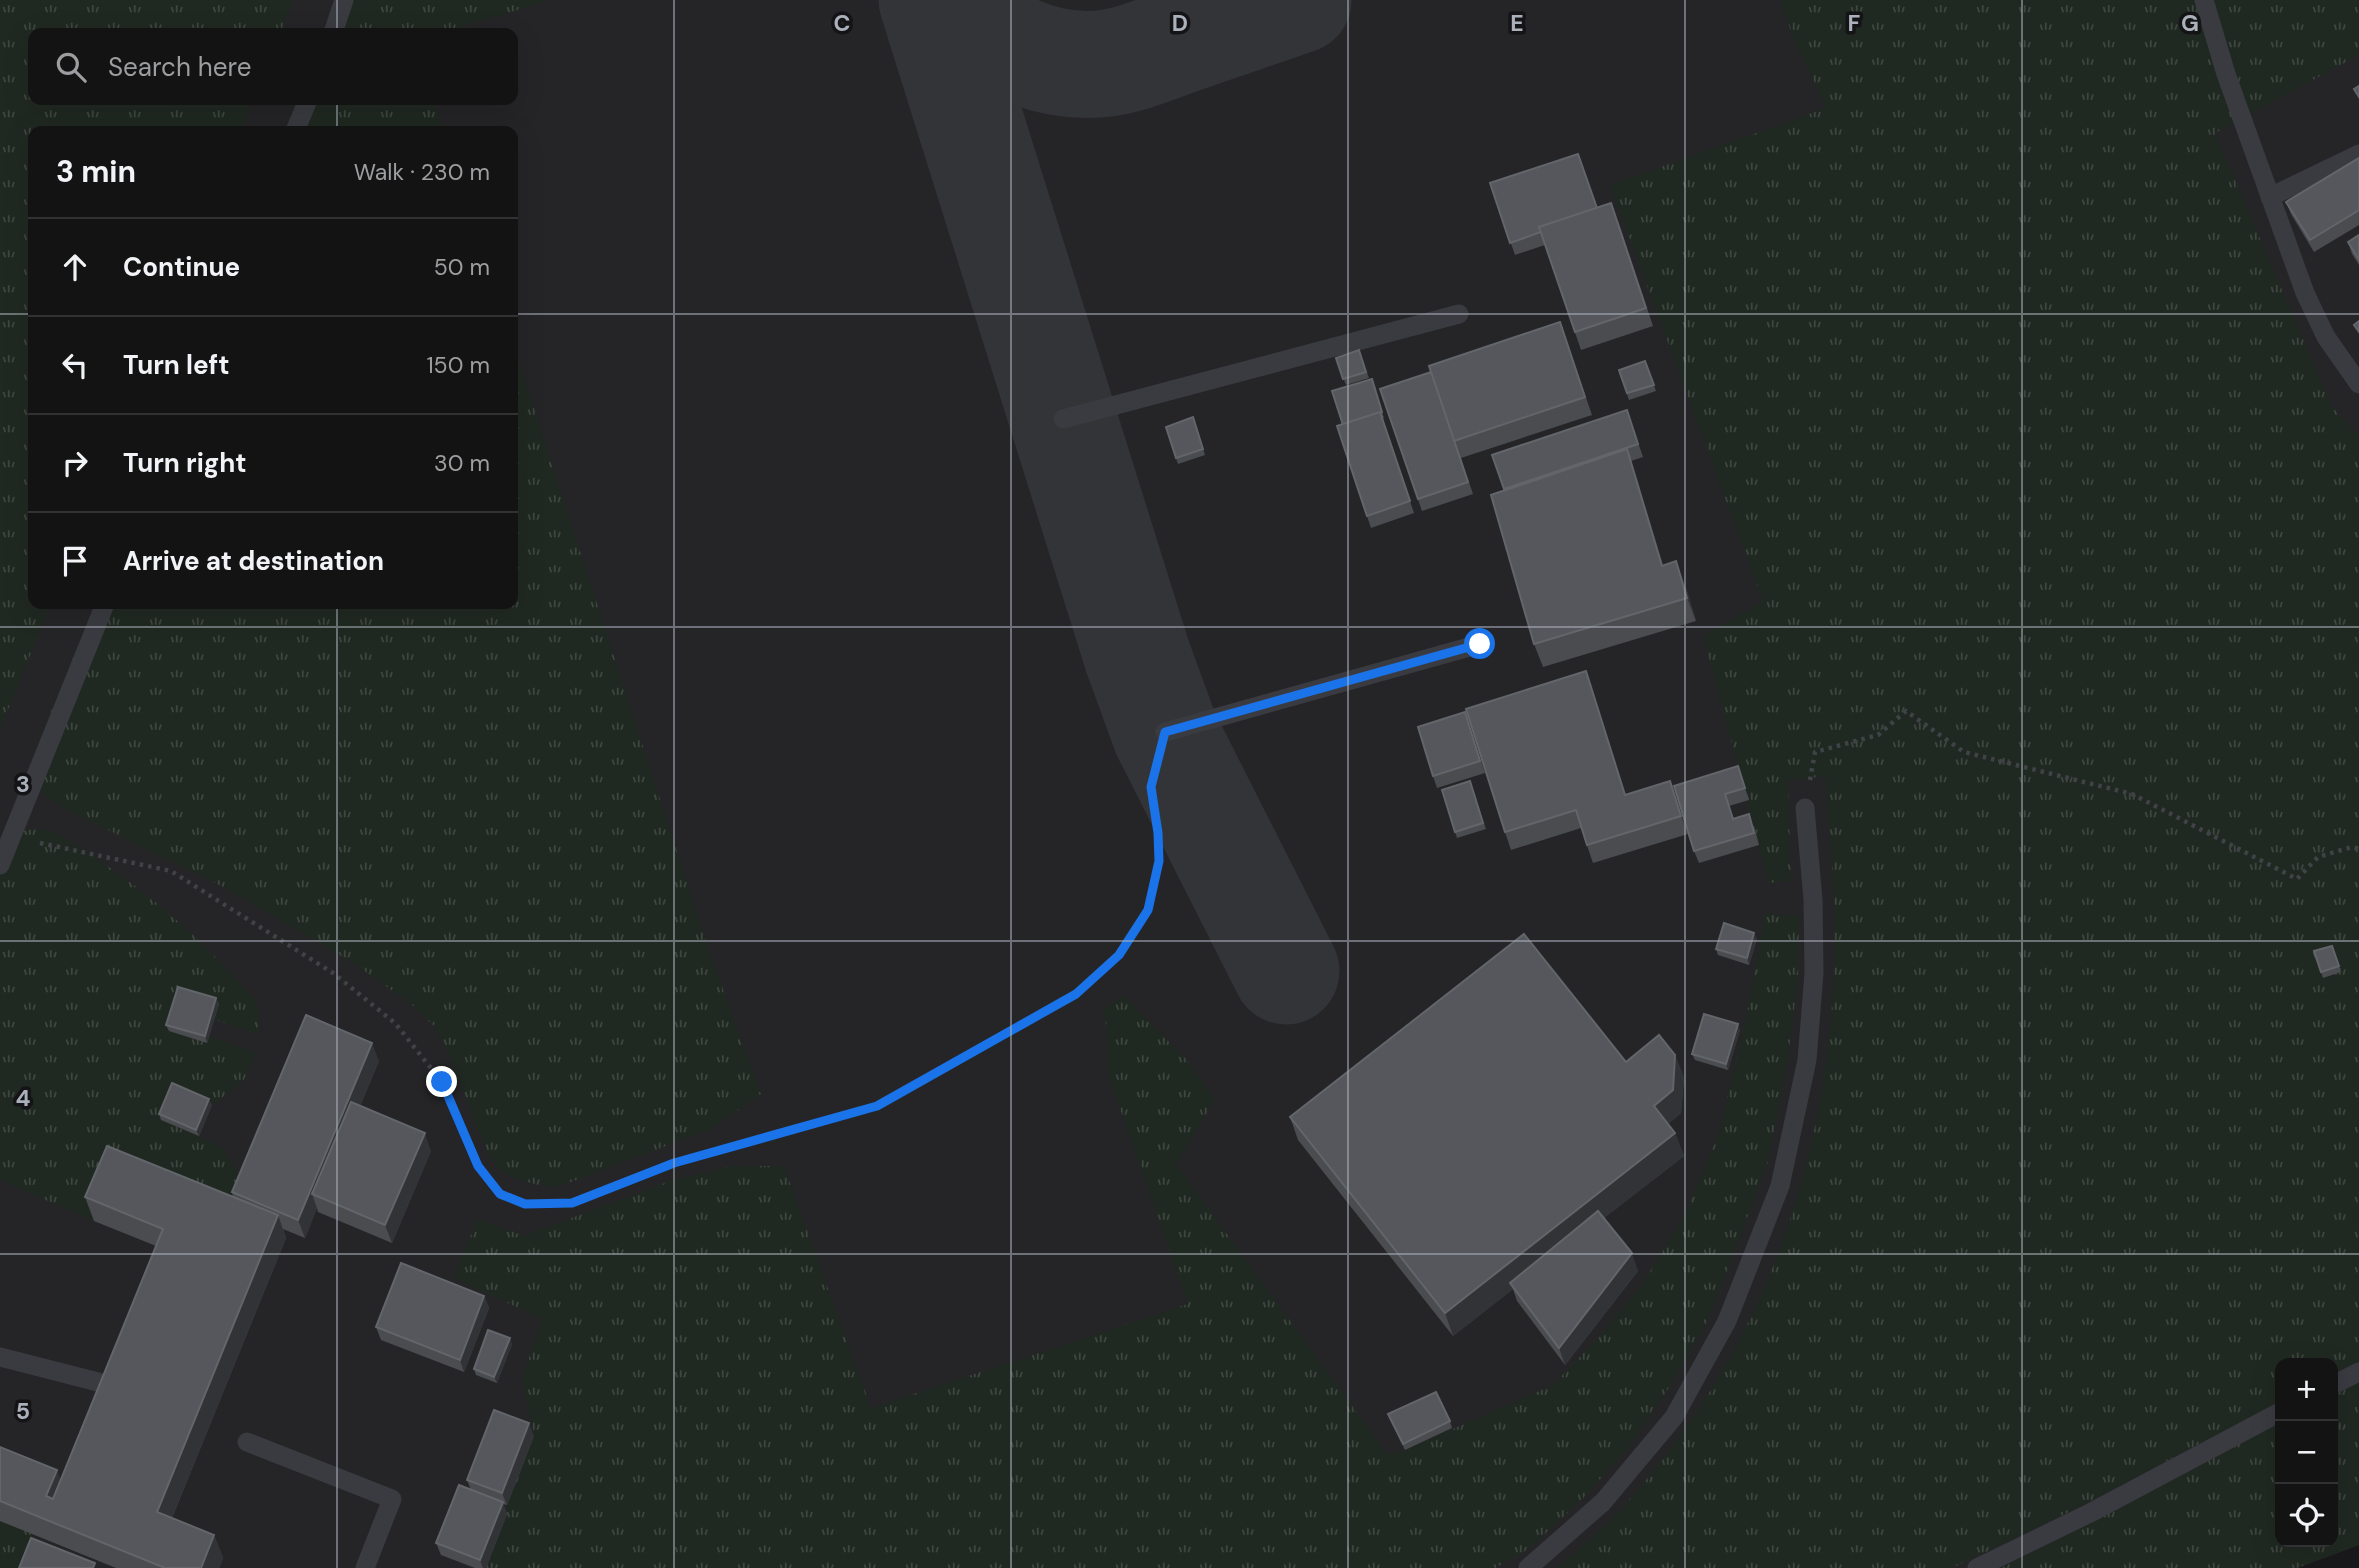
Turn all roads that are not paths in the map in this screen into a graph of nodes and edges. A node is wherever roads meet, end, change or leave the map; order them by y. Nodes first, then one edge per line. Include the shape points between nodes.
1 (344, 0) edge
2 (2204, 0) edge
3 (335, 28) edge
4 (306, 105) edge
5 (297, 126) edge
6 (2359, 154) edge
7 (2270, 197) junction
8 (1459, 314) dead end
9 (2359, 384) edge
10 (1063, 419) dead end
11 (103, 609) edge
12 (1480, 644) dead end
13 (1165, 732) road end
14 (1805, 808) road end
15 (0, 865) edge
16 (0, 1357) edge
17 (2359, 1372) edge
18 (98, 1382) edge
19 (2338, 1382) edge
20 (2275, 1415) edge
21 (247, 1442) dead end
22 (365, 1568) edge
23 (1528, 1568) edge
24 (1977, 1568) edge

1 - 3 lane
2 - 7 lane
4 - 5 lane
6 - 7 lane
7 - 9 lane via 2305,293 2326,337
8 - 10 lane
11 - 15 lane
12 - 13 lane
14 - 23 lane via 1814,973 1807,1060 1780,1186 1727,1321 1674,1417 1603,1502
16 - 18 lane
17 - 19 lane
20 - 24 lane
21 - 22 lane via 392,1499

